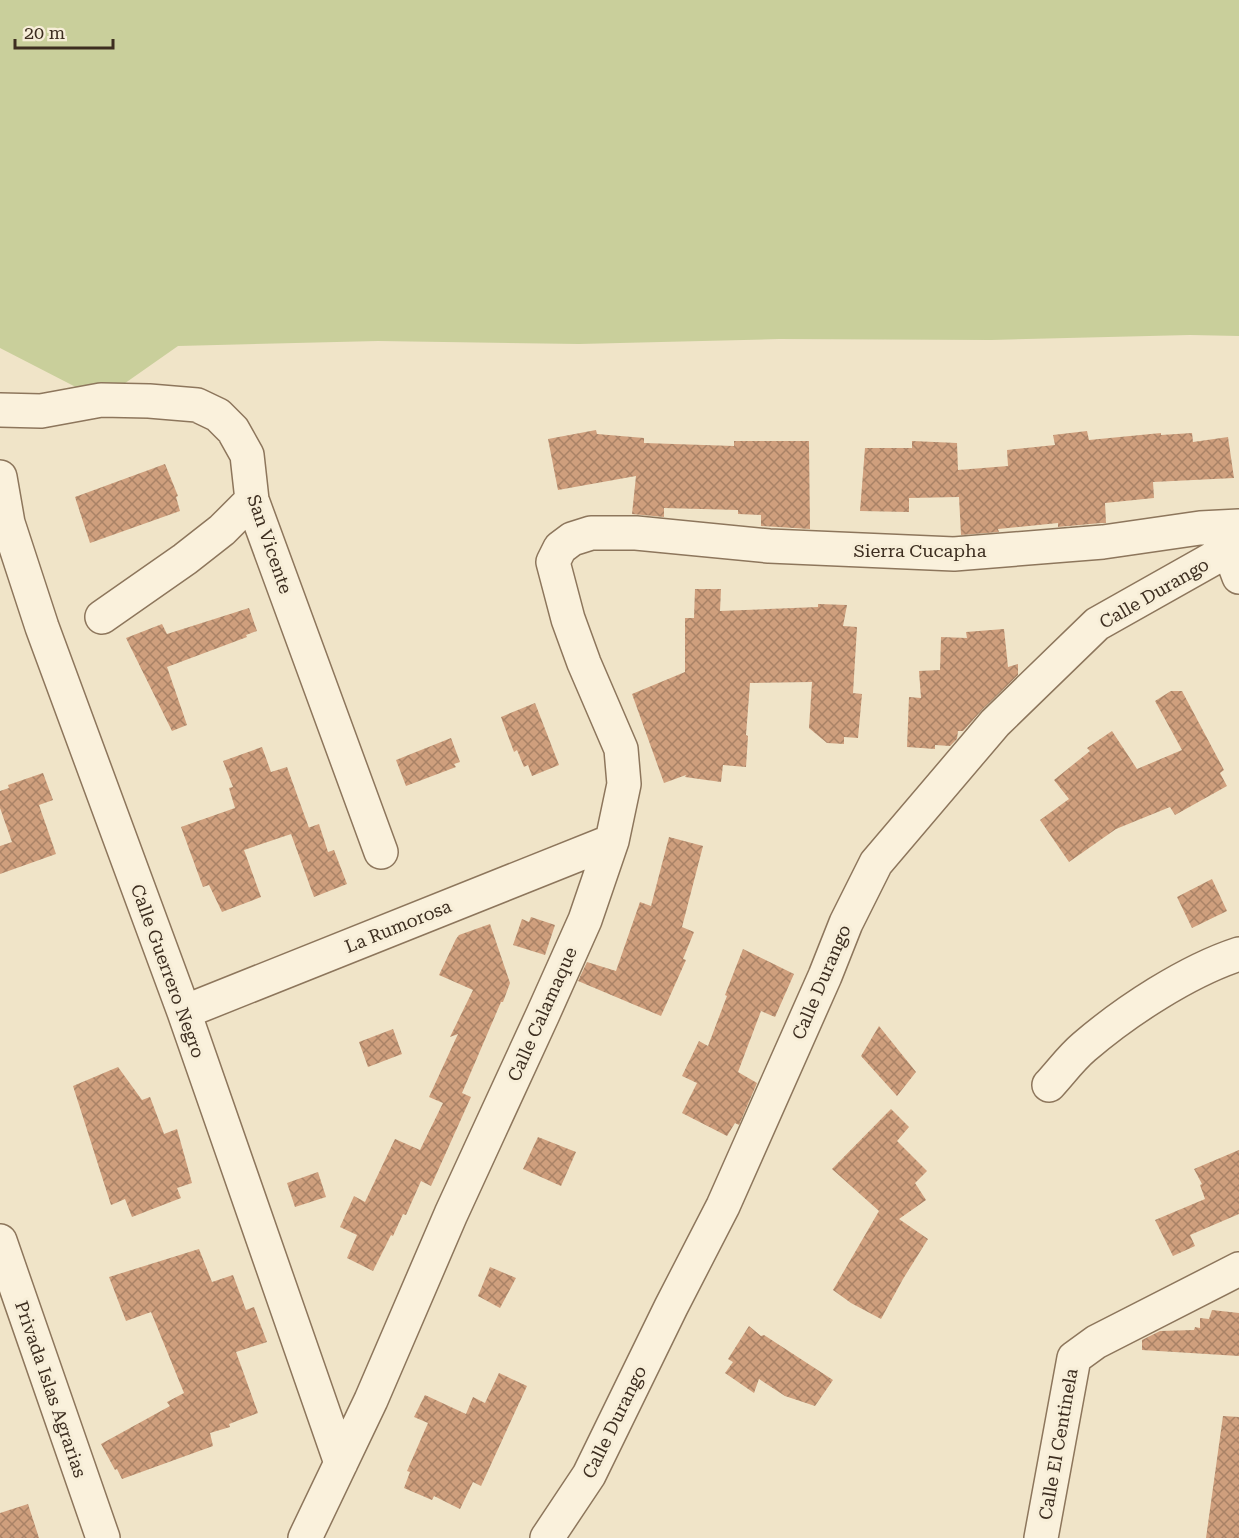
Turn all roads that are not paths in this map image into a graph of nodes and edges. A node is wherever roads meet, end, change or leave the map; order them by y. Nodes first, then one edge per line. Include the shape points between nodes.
1 (0, 410) edge
2 (0, 477) edge
3 (252, 500) junction
4 (636, 534) joint
5 (1238, 538) edge
6 (1239, 577) edge
7 (102, 617) dead end
8 (612, 841) junction
9 (381, 852) dead end
10 (1239, 954) edge
11 (184, 1012) junction
12 (1049, 1085) dead end
13 (0, 1241) edge
14 (1239, 1269) edge
15 (341, 1463) junction
16 (103, 1538) edge
17 (305, 1538) edge
18 (548, 1538) edge
19 (1041, 1538) edge

1 - 3 street, San Vicente via 41,411 101,400 197,405 218,415 233,430 247,455
2 - 11 street, Calle Guerrero Negro via 8,523 42,627
3 - 7 street via 185,560
3 - 9 street, San Vicente
4 - 5 street, Sierra Cucapha via 769,546 954,554 1103,542 1200,528
4 - 8 street, Calle Calamaque via 591,533 572,539 560,548 553,562 584,663 621,748 624,784
5 - 6 street via 1233,561
5 - 18 street, Calle Durango via 1097,624 995,723 876,863 723,1206 589,1475
8 - 11 street, La Rumorosa
8 - 15 street, Calle Calamaque via 585,920
10 - 12 street via 1218,961 1130,1012 1083,1048
11 - 15 street, Calle Guerrero Negro
13 - 16 street, Privada Islas Agrarias
14 - 19 street, Calle El Centinela via 1096,1342 1074,1358
15 - 17 street, Calle Calamaque

